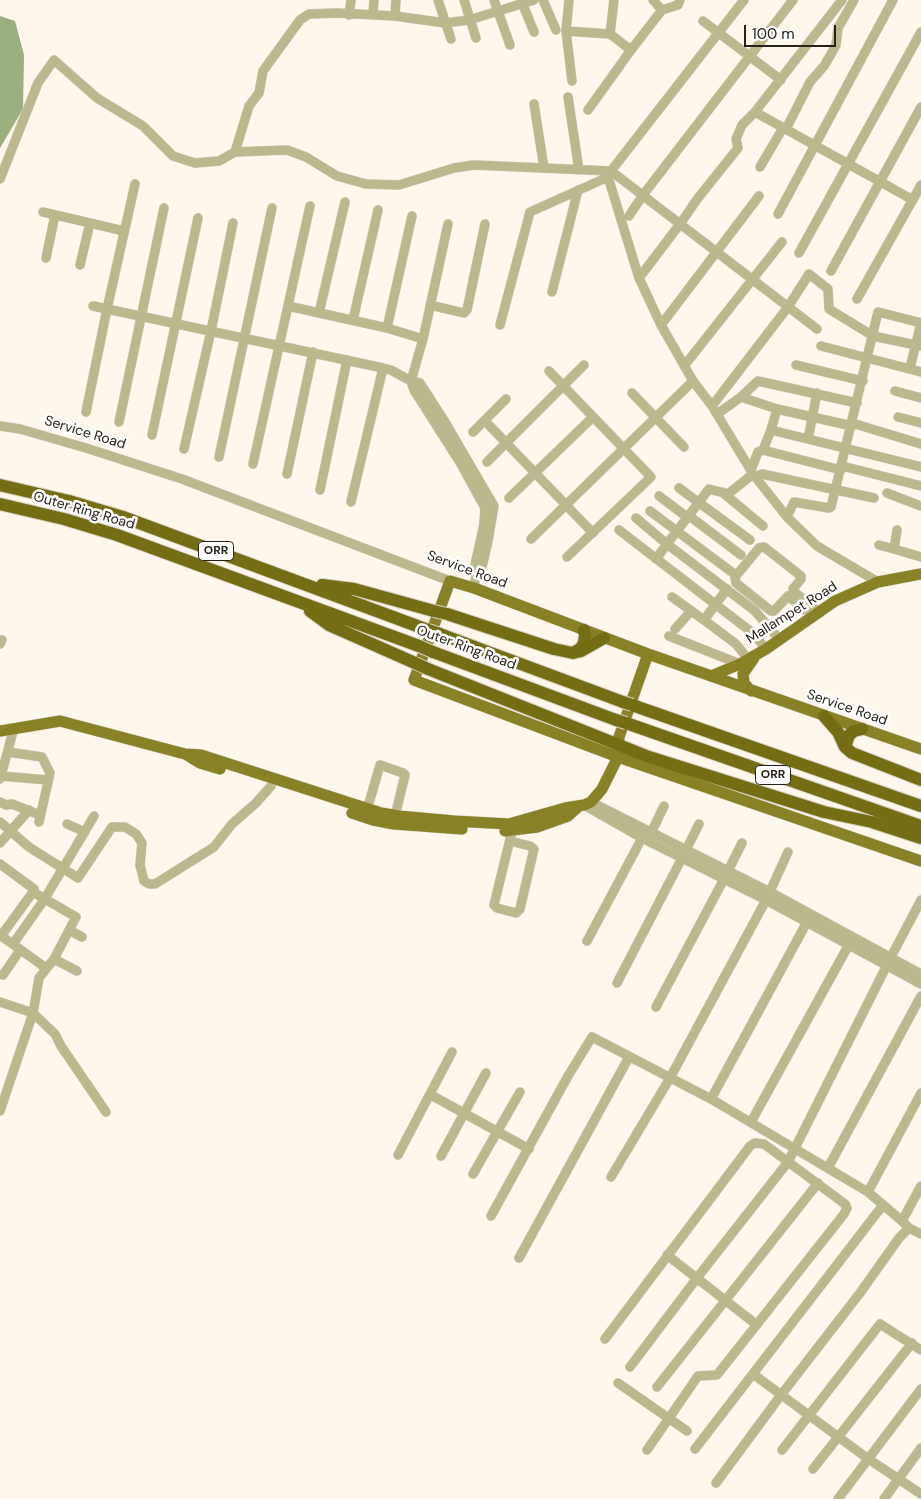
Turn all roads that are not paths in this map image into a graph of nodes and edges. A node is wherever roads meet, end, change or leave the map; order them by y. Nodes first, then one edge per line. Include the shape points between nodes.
1 (351, 0) edge
2 (374, 0) edge
3 (396, 0) edge
4 (438, 0) edge
5 (464, 0) edge
6 (494, 0) edge
7 (534, 0) edge
8 (543, 0) edge
9 (569, 0) edge
10 (614, 0) edge
11 (653, 0) edge
12 (680, 0) edge
13 (744, 0) edge
14 (793, 0) edge
15 (842, 0) edge
16 (854, 0) edge
17 (893, 0) edge
18 (522, 2) edge
19 (662, 10) junction
20 (498, 12) junction
21 (350, 15) junction
22 (372, 15) junction
23 (395, 16) junction
24 (470, 20) junction
25 (703, 21) dead end
26 (445, 23) junction
27 (556, 30) dead end
28 (534, 32) dead end
29 (566, 32) junction
30 (921, 32) edge
31 (718, 33) junction
32 (610, 34) junction
33 (476, 38) dead end
34 (451, 39) dead end
35 (510, 45) dead end
36 (631, 50) junction
37 (750, 57) junction
38 (781, 80) junction
39 (572, 81) dead end
40 (568, 97) dead end
41 (534, 104) dead end
42 (921, 107) edge
43 (588, 110) dead end
44 (756, 112) junction
45 (785, 128) junction
46 (816, 146) junction
47 (235, 152) junction
48 (848, 164) junction
49 (760, 167) dead end
50 (544, 168) junction
51 (579, 170) junction
52 (610, 174) junction
53 (0, 179) edge
54 (880, 182) junction
55 (135, 184) dead end
56 (921, 185) edge
57 (578, 190) junction
58 (643, 195) junction
59 (759, 196) dead end
60 (913, 200) junction
61 (345, 202) dead end
62 (310, 206) dead end
63 (164, 208) dead end
64 (272, 208) dead end
65 (378, 210) dead end
66 (43, 212) dead end
67 (778, 214) dead end
68 (55, 215) junction
69 (412, 216) dead end
70 (629, 216) dead end
71 (198, 218) dead end
72 (90, 222) junction
73 (233, 223) dead end
74 (448, 224) dead end
75 (485, 224) dead end
76 (680, 224) junction
77 (124, 230) junction
78 (782, 242) dead end
79 (716, 252) junction
80 (799, 253) dead end
81 (46, 258) dead end
82 (80, 265) dead end
83 (831, 271) dead end
84 (639, 278) junction
85 (752, 279) junction
86 (552, 292) dead end
87 (857, 299) dead end
88 (430, 304) junction
89 (93, 306) dead end
90 (288, 306) junction
91 (788, 307) junction
92 (107, 308) junction
93 (319, 313) junction
94 (142, 316) junction
95 (353, 320) junction
96 (176, 323) junction
97 (921, 323) edge
98 (500, 325) dead end
99 (661, 325) junction
100 (388, 328) junction
101 (817, 329) dead end
102 (211, 331) junction
103 (873, 336) junction
104 (243, 338) junction
105 (423, 339) junction
106 (279, 345) junction
107 (821, 346) dead end
108 (918, 346) edge
109 (313, 352) junction
110 (868, 358) junction
111 (347, 360) junction
112 (584, 365) dead end
113 (796, 365) dead end
114 (684, 366) junction
115 (383, 368) junction
116 (910, 368) junction
117 (549, 371) dead end
118 (921, 372) edge
119 (412, 381) junction
120 (693, 381) junction
121 (862, 381) junction
122 (563, 386) junction
123 (895, 391) dead end
124 (817, 393) junction
125 (632, 394) dead end
126 (741, 397) junction
127 (921, 398) edge
128 (506, 399) dead end
129 (857, 403) junction
130 (712, 406) junction
131 (777, 409) junction
132 (86, 412) dead end
133 (717, 414) junction
134 (812, 416) junction
135 (898, 416) dead end
136 (593, 417) junction
137 (656, 418) junction
138 (485, 420) junction
139 (119, 422) dead end
140 (921, 423) edge
141 (852, 424) junction
142 (0, 426) edge
143 (771, 430) junction
144 (473, 432) dead end
145 (152, 435) dead end
146 (808, 439) junction
147 (506, 443) junction
148 (921, 444) edge
149 (684, 447) dead end
150 (846, 448) junction
151 (184, 449) dead end
152 (624, 449) junction
153 (763, 450) junction
154 (219, 457) dead end
155 (487, 462) dead end
156 (253, 464) dead end
157 (921, 467) edge
158 (842, 468) junction
159 (535, 473) junction
160 (287, 474) dead end
161 (753, 474) junction
162 (0, 485) edge
163 (921, 486) edge
164 (679, 488) dead end
165 (320, 490) dead end
166 (836, 490) junction
167 (722, 492) junction
168 (887, 493) dead end
169 (659, 496) dead end
170 (509, 498) dead end
171 (874, 498) dead end
172 (351, 502) dead end
173 (698, 502) junction
174 (0, 504) edge
175 (566, 505) junction
176 (921, 506) edge
177 (650, 511) dead end
178 (688, 516) junction
179 (787, 517) junction
180 (636, 518) dead end
181 (763, 526) dead end
182 (619, 530) dead end
183 (897, 530) dead end
184 (676, 531) junction
185 (593, 533) junction
186 (531, 539) dead end
187 (750, 540) dead end
188 (667, 544) junction
189 (879, 545) dead end
190 (894, 549) junction
191 (741, 555) dead end
192 (567, 557) dead end
193 (921, 557) edge
194 (656, 559) junction
195 (733, 573) dead end
196 (921, 574) edge
197 (450, 581) junction
198 (300, 582) junction
199 (878, 582) junction
200 (474, 588) junction
201 (727, 589) junction
202 (672, 597) dead end
203 (295, 600) junction
204 (715, 604) junction
205 (691, 611) junction
206 (816, 614) junction
207 (704, 620) junction
208 (676, 629) dead end
209 (584, 630) junction
210 (669, 636) dead end
211 (604, 638) junction
212 (780, 639) junction
213 (572, 653) junction
214 (648, 654) junction
215 (753, 656) junction
216 (710, 676) junction
217 (751, 691) junction
218 (824, 716) junction
219 (14, 728) junction
220 (862, 729) junction
221 (0, 731) edge
222 (845, 747) junction
223 (921, 750) edge
224 (618, 751) junction
225 (8, 752) junction
226 (185, 754) junction
227 (0, 778) edge
228 (48, 780) junction
229 (921, 780) edge
230 (271, 786) junction
231 (0, 802) edge
232 (584, 805) junction
233 (664, 806) dead end
234 (921, 806) edge
235 (29, 810) junction
236 (367, 810) junction
237 (94, 816) dead end
238 (394, 816) junction
239 (0, 822) edge
240 (66, 824) dead end
241 (699, 824) dead end
242 (921, 826) edge
243 (10, 832) junction
244 (85, 832) junction
245 (651, 833) junction
246 (512, 834) junction
247 (642, 838) junction
248 (921, 838) edge
249 (0, 843) edge
250 (742, 843) dead end
251 (788, 852) dead end
252 (684, 854) junction
253 (921, 861) edge
254 (0, 864) edge
255 (62, 868) junction
256 (726, 875) junction
257 (33, 892) junction
258 (768, 896) junction
259 (44, 900) junction
260 (921, 900) edge
261 (807, 922) junction
262 (69, 930) junction
263 (0, 935) edge
264 (82, 937) dead end
265 (852, 940) junction
266 (587, 941) dead end
267 (16, 947) junction
268 (54, 959) junction
269 (889, 961) junction
270 (46, 968) junction
271 (77, 972) dead end
272 (921, 974) edge
273 (3, 975) dead end
274 (617, 983) dead end
275 (921, 984) edge
276 (921, 996) edge
277 (0, 1002) edge
278 (656, 1006) dead end
279 (33, 1013) junction
280 (452, 1052) dead end
281 (629, 1056) junction
282 (486, 1073) dead end
283 (670, 1078) junction
284 (520, 1092) dead end
285 (921, 1093) edge
286 (431, 1095) junction
287 (711, 1099) junction
288 (0, 1112) edge
289 (106, 1112) dead end
290 (464, 1114) junction
291 (751, 1122) junction
292 (496, 1132) junction
293 (794, 1148) junction
294 (529, 1149) junction
295 (398, 1155) dead end
296 (441, 1156) dead end
297 (788, 1162) junction
298 (828, 1168) junction
299 (473, 1174) dead end
300 (611, 1177) dead end
301 (818, 1183) junction
302 (921, 1186) edge
303 (868, 1192) junction
304 (883, 1205) junction
305 (491, 1216) dead end
306 (902, 1221) junction
307 (909, 1228) junction
308 (921, 1234) edge
309 (667, 1255) junction
310 (519, 1258) dead end
311 (696, 1278) junction
312 (726, 1300) junction
313 (757, 1324) junction
314 (605, 1339) dead end
315 (912, 1343) junction
316 (921, 1350) edge
317 (630, 1367) dead end
318 (753, 1374) junction
319 (618, 1383) dead end
320 (657, 1387) dead end
321 (921, 1389) edge
322 (781, 1395) junction
323 (810, 1416) junction
324 (669, 1419) junction
325 (687, 1431) dead end
326 (837, 1436) junction
327 (921, 1448) edge
328 (695, 1449) dead end
329 (647, 1450) dead end
330 (782, 1450) dead end
331 (867, 1458) junction
332 (813, 1468) dead end
333 (898, 1478) junction
334 (716, 1483) dead end
335 (921, 1494) edge
336 (838, 1499) edge
337 (884, 1499) edge

1 - 21 street
2 - 22 street
3 - 23 street
4 - 26 street
5 - 24 street
6 - 20 street
7 - 18 street
8 - 27 street
9 - 29 street
10 - 32 street
11 - 19 street
12 - 19 street via 678,4
13 - 31 street
14 - 37 street
15 - 38 street
16 - 45 street via 838,28 832,54 810,82
17 - 46 street
18 - 20 street
18 - 28 street
19 - 36 street
20 - 24 street
20 - 35 street
21 - 22 street
21 - 47 street via 324,12 309,14 300,20 263,71 259,92 249,106
22 - 23 street
23 - 26 street
24 - 26 street
24 - 33 street
25 - 31 street
26 - 34 street
29 - 32 street
29 - 39 street
30 - 48 street
31 - 37 street
31 - 52 street
32 - 36 street
36 - 43 street
37 - 38 street
37 - 58 street
38 - 44 street
40 - 51 street
41 - 50 street
42 - 54 street
44 - 45 street
44 - 76 street via 742,125 736,139 738,148
45 - 46 street
45 - 49 street
46 - 48 street
46 - 67 street
47 - 50 street via 288,150 337,176 366,184 399,185 474,165
47 - 53 street via 219,161 195,163 174,156 143,126 98,98 54,60 38,83
48 - 54 street
48 - 80 street
50 - 51 street
51 - 52 street
52 - 57 street
52 - 58 street
52 - 84 street
54 - 60 street
54 - 83 street
55 - 77 street
56 - 60 street
57 - 86 street
57 - 98 street via 530,212
58 - 70 street
58 - 76 street
59 - 79 street
60 - 87 street
61 - 93 street
62 - 90 street
63 - 94 street
64 - 104 street
65 - 95 street
66 - 68 street
68 - 72 street
68 - 81 street
69 - 100 street
71 - 96 street
72 - 77 street
72 - 82 street
73 - 102 street
74 - 88 street
75 - 88 street via 466,312
76 - 79 street
76 - 84 street
77 - 92 street
78 - 85 street
79 - 85 street
79 - 99 street
84 - 99 street
85 - 91 street
85 - 114 street
88 - 105 street
89 - 92 street
90 - 93 street
90 - 106 street
91 - 101 street
91 - 103 street via 809,274 828,289 830,309
91 - 130 street
92 - 94 street
92 - 132 street
93 - 95 street
94 - 96 street
94 - 139 street
95 - 100 street
96 - 102 street
96 - 145 street
97 - 103 street via 878,312
97 - 108 street
99 - 114 street
100 - 105 street
102 - 104 street
102 - 151 street
103 - 108 street
103 - 110 street
104 - 106 street
104 - 154 street
105 - 119 street
106 - 109 street
106 - 156 street
107 - 110 street
108 - 116 street
109 - 111 street
109 - 160 street
110 - 116 street
110 - 121 street
111 - 115 street
111 - 165 street
112 - 122 street
113 - 121 street
114 - 120 street
115 - 119 street
115 - 172 street
116 - 118 street
117 - 122 street
119 - 200 street via 414,390 441,424 461,464 490,507 475,565
120 - 130 street
120 - 137 street
121 - 129 street
122 - 136 street
122 - 147 street
123 - 127 street
124 - 126 street via 758,382
124 - 129 street
124 - 134 street
125 - 137 street
126 - 131 street
126 - 133 street
128 - 138 street
129 - 141 street
130 - 133 street
131 - 134 street
131 - 143 street
133 - 161 street
134 - 141 street
134 - 146 street
135 - 140 street
136 - 152 street
136 - 159 street
137 - 149 street
137 - 152 street
138 - 144 street
138 - 147 street
141 - 148 street
141 - 150 street
142 - 197 street, Service Road via 86,448 182,479
143 - 146 street
143 - 153 street
146 - 150 street
147 - 155 street
147 - 159 street
150 - 157 street
150 - 158 street
152 - 175 street
152 - 185 street via 651,477
153 - 158 street
153 - 161 street via 758,452
158 - 163 street
158 - 166 street
159 - 170 street
159 - 175 street
161 - 166 street
161 - 167 street via 728,494
161 - 179 street
162 - 198 highway, Outer Ring Road / ORR via 105,512
164 - 173 street
166 - 171 street
166 - 179 street via 831,508 794,502
167 - 173 street via 709,488
167 - 181 street
168 - 176 street
169 - 178 street
173 - 178 street
173 - 187 street
174 - 203 highway, Outer Ring Road / ORR via 117,535
175 - 185 street
175 - 186 street
177 - 184 street
178 - 184 street
178 - 191 street
179 - 199 street via 817,546
180 - 188 street
182 - 194 street
183 - 190 street
184 - 188 street
184 - 195 street
185 - 192 street
188 - 194 street
188 - 201 street
189 - 190 street
190 - 193 street
194 - 204 street
196 - 199 main road, Mallampet Road
197 - 200 main road, Service Road
197 - 224 main road via 414,680
198 - 213 highway, bridge via 354,589
198 - 234 highway, Outer Ring Road / ORR, bridge via 627,704
199 - 206 main road, Mallampet Road via 835,601
200 - 209 main road, Service Road
201 - 204 street
201 - 212 street via 754,611
202 - 205 street
203 - 224 highway, bridge via 329,624
203 - 242 highway, Outer Ring Road / ORR, bridge via 621,722
204 - 207 street
204 - 215 street via 754,634
205 - 207 street
205 - 208 street
206 - 206 street via 788,596 772,611 736,583 735,577 759,548 764,547 801,576 793,591
206 - 212 main road, Mallampet Road
207 - 215 street
209 - 211 main road, Service Road
209 - 213 highway via 584,643
210 - 215 street
211 - 213 highway
211 - 214 main road, Service Road
212 - 215 main road, Mallampet Road
214 - 216 main road, Service Road
214 - 224 main road via 619,736
215 - 216 main road, Mallampet Road
215 - 217 main road via 743,674 744,683
216 - 217 main road, Service Road
217 - 218 main road, Service Road
218 - 220 main road, Service Road
218 - 222 highway via 838,732
219 - 221 main road
219 - 225 street
219 - 226 main road via 60,721
220 - 222 highway via 849,735
220 - 223 main road, Service Road
222 - 229 highway via 852,753
224 - 232 main road via 602,789
224 - 248 highway via 649,757 824,812 872,822
224 - 253 main road
225 - 227 street
225 - 228 street via 42,757 50,773
226 - 230 main road via 200,763
226 - 236 main road via 201,755
227 - 228 street
228 - 235 street via 40,818
230 - 246 main road via 373,820
230 - 255 street via 232,824 214,847 155,884 144,881 140,865 142,843 125,827 112,826 78,878
231 - 235 street
232 - 238 main road via 509,824
232 - 245 street
232 - 246 main road via 568,816
232 - 247 street
233 - 245 street
235 - 243 street
236 - 238 main road
236 - 238 street via 380,765 405,775
237 - 244 street
239 - 243 street
240 - 244 street
241 - 252 street
243 - 249 street
243 - 255 street
244 - 255 street
245 - 252 street
246 - 246 street via 534,851 520,910 514,913 494,905
247 - 252 street
247 - 266 street
250 - 256 street
251 - 258 street
252 - 256 street
252 - 274 street
254 - 257 street via 34,889
255 - 259 street
256 - 258 street
256 - 278 street
257 - 259 street
257 - 263 street
258 - 261 street
258 - 265 street
258 - 283 street
259 - 262 street via 76,917
259 - 267 street
260 - 269 street
261 - 265 street
261 - 287 street
262 - 264 street
262 - 268 street
263 - 267 street
265 - 269 street
265 - 291 street
267 - 270 street
267 - 273 street
268 - 270 street
268 - 271 street
269 - 272 street
269 - 275 street
269 - 293 street
270 - 279 street via 39,978
276 - 298 street
277 - 279 street
279 - 288 street
279 - 289 street via 55,1034
280 - 286 street
281 - 283 street
281 - 294 street via 592,1037
281 - 310 street
282 - 290 street
283 - 287 street
283 - 300 street
284 - 292 street
285 - 303 street
286 - 290 street
286 - 295 street
287 - 291 street
290 - 292 street
290 - 296 street
291 - 293 street
292 - 294 street
292 - 299 street
293 - 297 street
293 - 298 street
294 - 305 street
297 - 301 street
297 - 309 street via 764,1144 750,1146
297 - 311 street
298 - 303 street
301 - 312 street
301 - 313 street via 847,1208
302 - 306 street
303 - 304 street
304 - 306 street
304 - 318 street
306 - 307 street
307 - 308 street
307 - 322 street
309 - 311 street
309 - 314 street
311 - 312 street
311 - 317 street
312 - 313 street
312 - 320 street
313 - 324 street via 717,1375 698,1376
315 - 316 street
315 - 323 street via 880,1324
315 - 326 street
318 - 322 street
318 - 328 street
319 - 324 street
321 - 331 street
322 - 323 street
322 - 334 street
323 - 326 street
323 - 330 street
324 - 325 street
324 - 329 street
326 - 331 street
326 - 332 street
327 - 333 street
331 - 333 street
331 - 336 street
333 - 335 street
333 - 337 street

